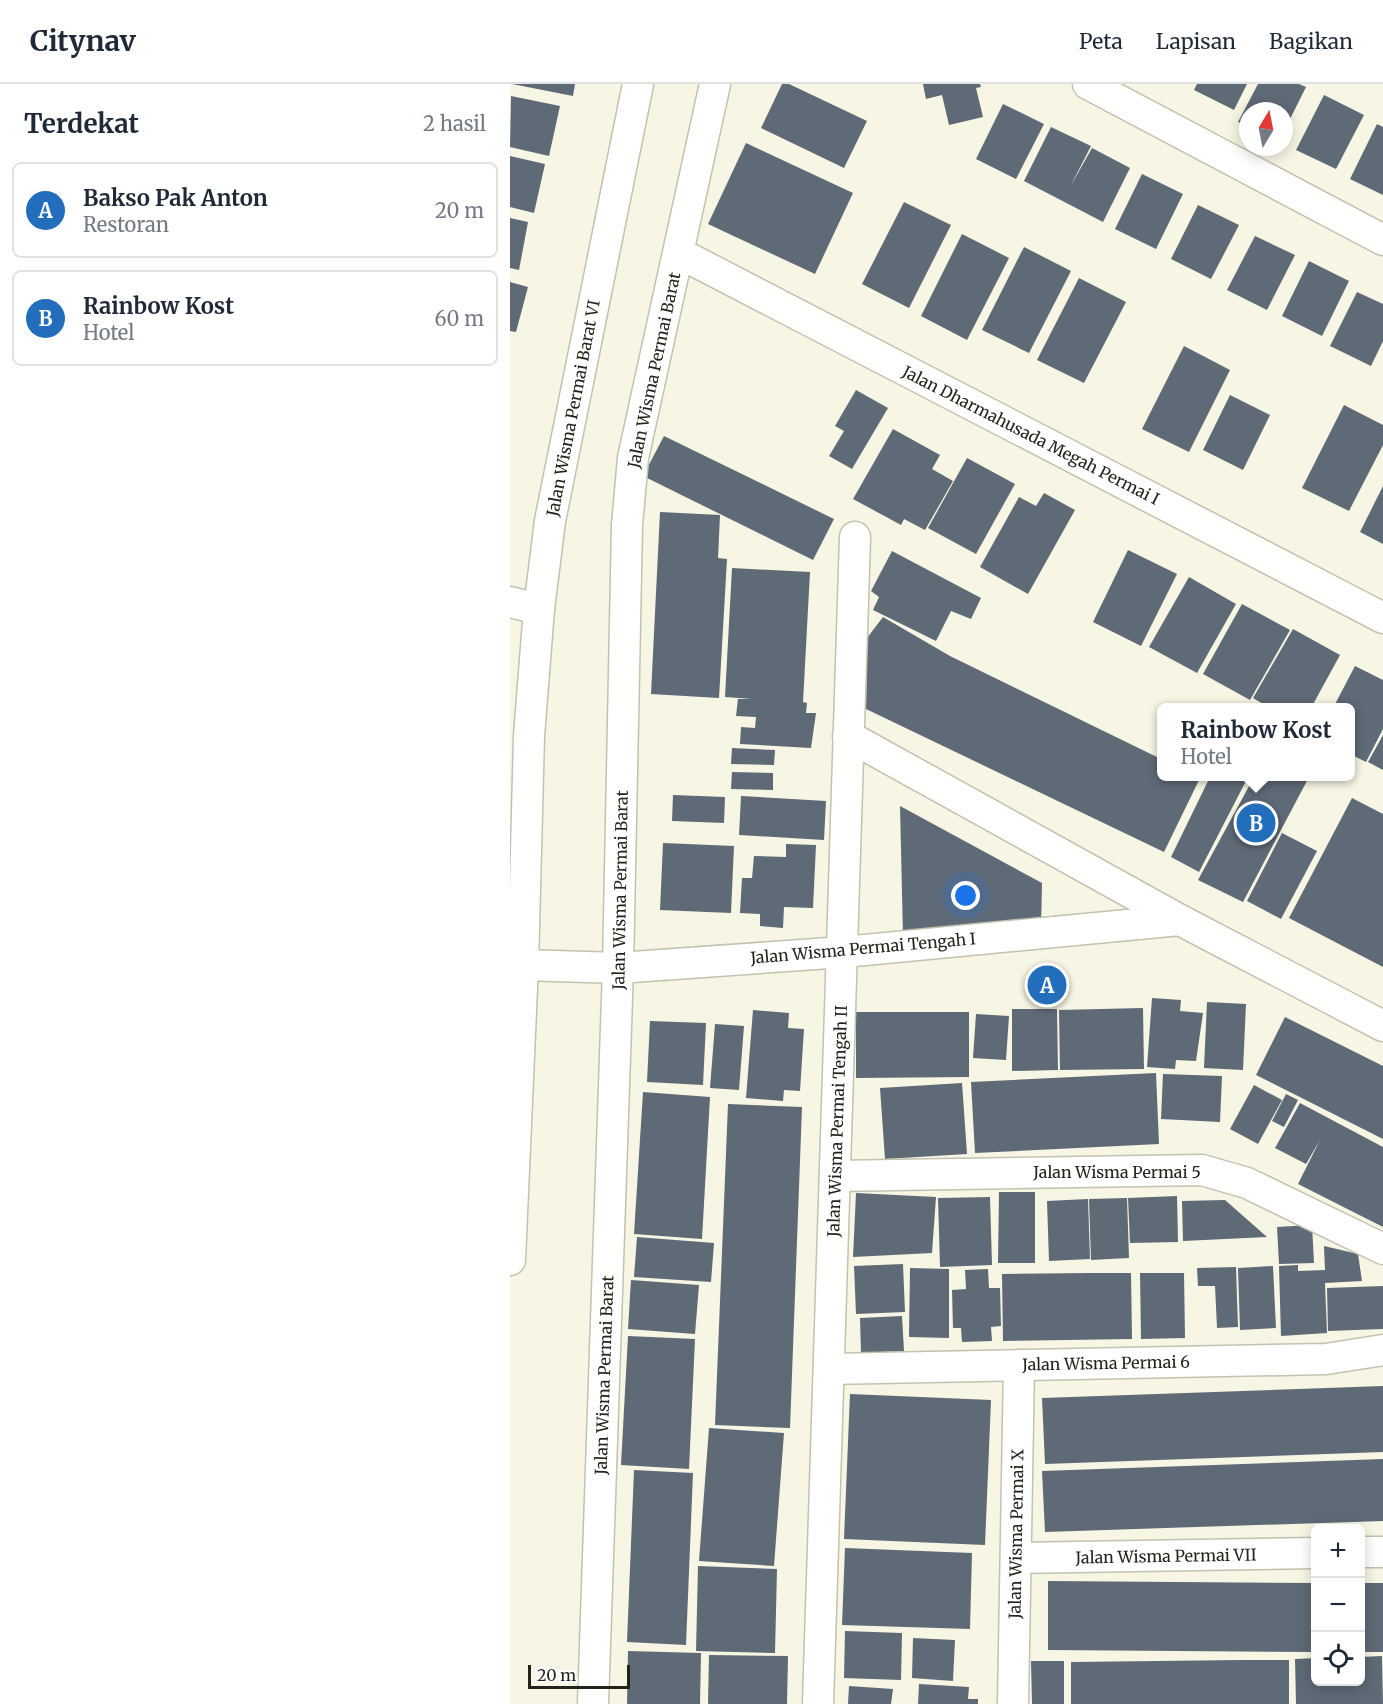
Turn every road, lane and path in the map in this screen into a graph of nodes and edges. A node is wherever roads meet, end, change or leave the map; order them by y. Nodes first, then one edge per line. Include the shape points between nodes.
1 (638, 84) edge
2 (715, 84) edge
3 (1088, 84) edge
4 (1383, 240) edge
5 (679, 253) junction
6 (855, 537) dead end
7 (510, 602) edge
8 (539, 609) junction
9 (1383, 618) edge
10 (848, 736) junction
11 (1180, 920) junction
12 (844, 952) junction
13 (526, 964) edge
14 (610, 967) junction
15 (1383, 1026) edge
16 (834, 1176) junction
17 (1383, 1249) edge
18 (510, 1260) edge
19 (1383, 1350) edge
20 (1019, 1365) junction
21 (829, 1369) junction
22 (1365, 1552) edge
23 (1383, 1552) edge
24 (1311, 1553) edge
25 (1016, 1558) junction
26 (593, 1704) edge
27 (818, 1704) edge
28 (1013, 1704) edge

1 - 8 street, Jalan Wisma Permai Barat VI via 550,521
2 - 5 street, Jalan Wisma Permai Barat
3 - 4 street
5 - 9 street, Jalan Dharmahusada Megah Permai I
5 - 14 street, Jalan Wisma Permai Barat via 633,458
6 - 10 street, Jalan Wisma Permai Tengah II
7 - 8 street
8 - 13 street, Jalan Wisma Permai Barat VI via 527,781
10 - 11 street
10 - 12 street, Jalan Wisma Permai Tengah II
11 - 12 street, Jalan Wisma Permai Tengah I
11 - 15 street
12 - 14 street, Jalan Wisma Permai Tengah I
12 - 16 street, Jalan Wisma Permai Tengah II
13 - 14 street, Jalan Wisma Permai Tengah I
13 - 18 street
14 - 26 street, Jalan Wisma Permai Barat
16 - 17 street, Jalan Wisma Permai 5 via 1202,1170 1247,1183
16 - 21 street, Jalan Wisma Permai Tengah II
19 - 20 street, Jalan Wisma Permai 6 via 1326,1359
20 - 21 street, Jalan Wisma Permai 6
20 - 25 street, Jalan Wisma Permai X
21 - 27 street, Jalan Wisma Permai Tengah II
22 - 23 street
24 - 25 street, Jalan Wisma Permai VII
25 - 28 street, Jalan Wisma Permai X

